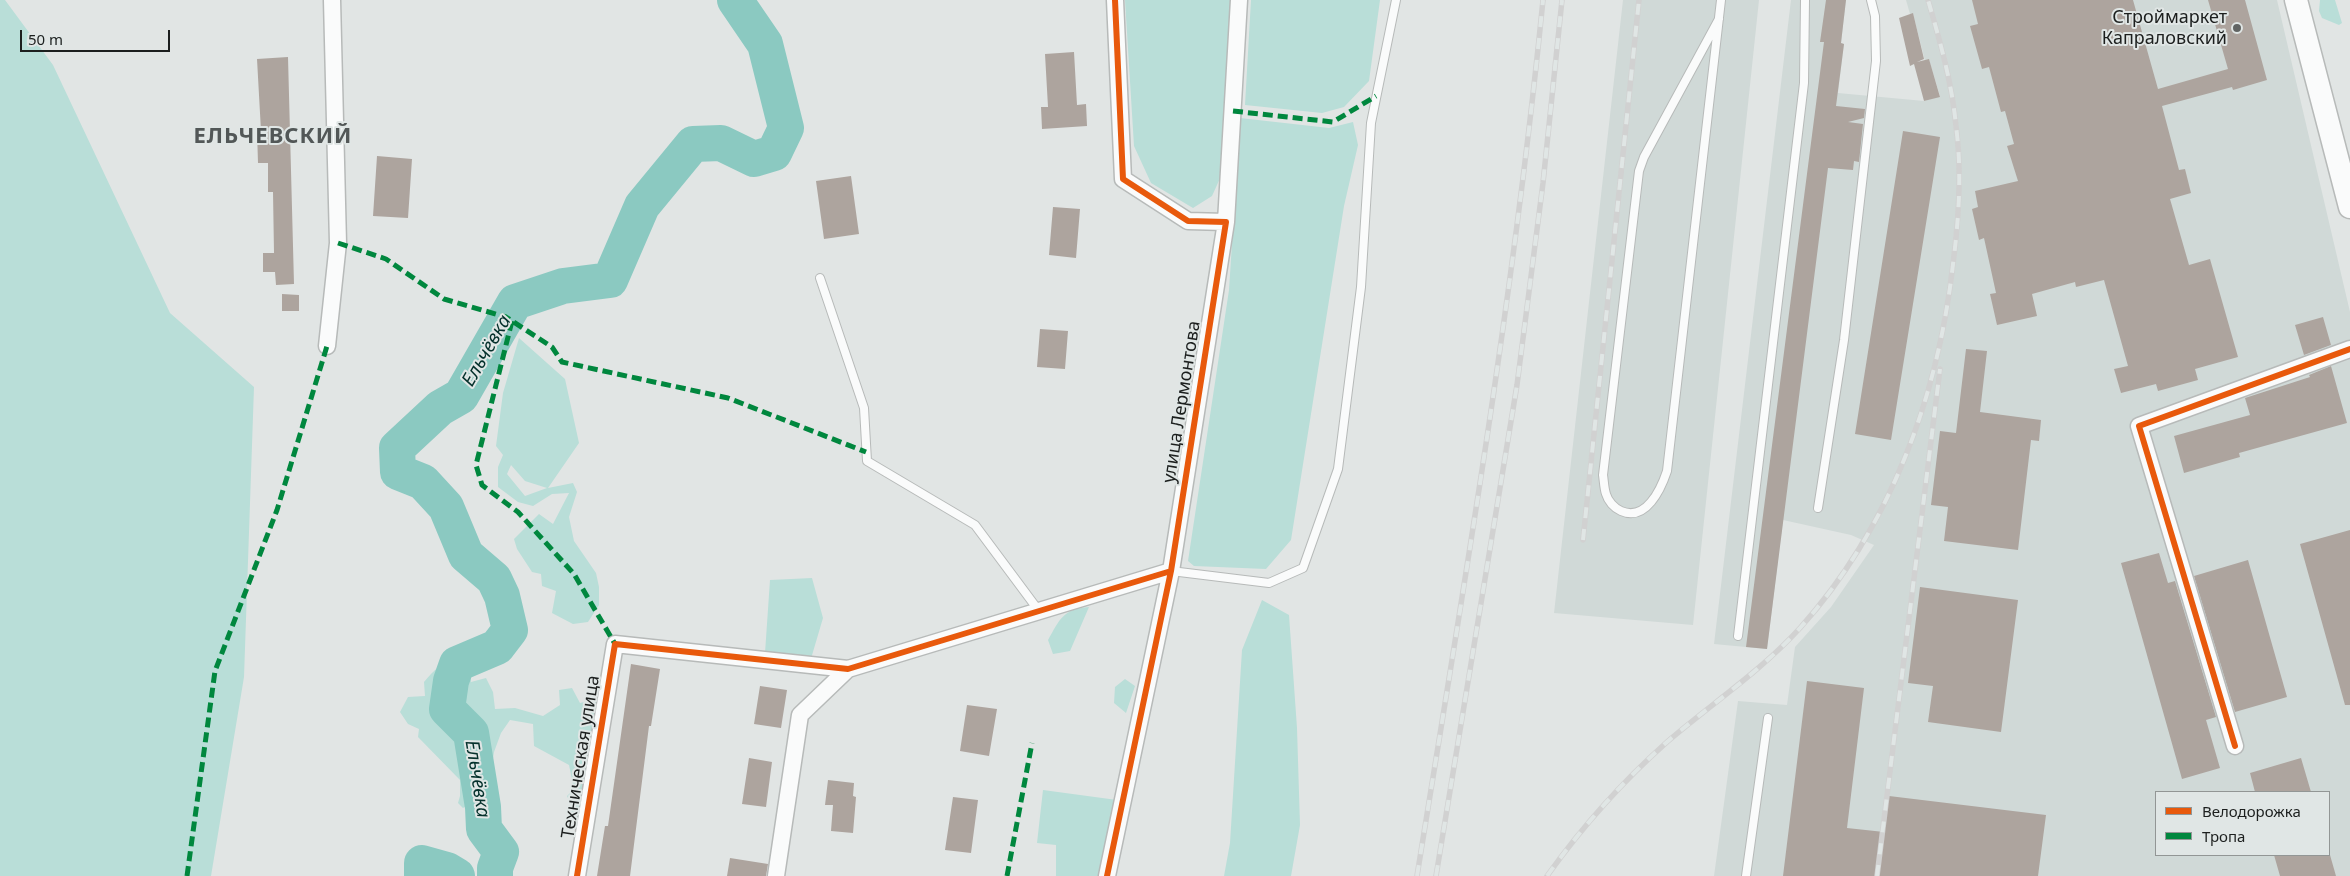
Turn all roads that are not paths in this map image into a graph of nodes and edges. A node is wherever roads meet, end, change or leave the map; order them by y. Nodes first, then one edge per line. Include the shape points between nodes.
1 (332, 0) edge
2 (1115, 0) edge
3 (1240, 0) edge
4 (1396, 0) edge
5 (1721, 0) edge
6 (1805, 0) edge
7 (1871, 0) edge
8 (2296, 0) edge
9 (1719, 19) junction
10 (2350, 207) edge
11 (1226, 222) junction
12 (820, 278) dead end
13 (327, 346) dead end
14 (2350, 349) edge
15 (1818, 508) dead end
16 (1171, 571) junction
17 (1039, 611) junction
18 (1738, 636) dead end
19 (848, 669) junction
20 (1768, 718) dead end
21 (2235, 746) dead end
22 (577, 876) edge
23 (776, 876) edge
24 (1107, 876) edge
25 (1746, 876) edge

1 - 13 street via 338,243
2 - 11 street via 1123,179 1188,222
3 - 11 street, улица Лермонтова
4 - 16 lane via 1371,123 1361,287 1338,469 1303,568 1270,583
5 - 9 lane
6 - 18 lane via 1804,83
7 - 15 lane via 1875,16 1876,61 1844,340
8 - 10 street
9 - 9 lane via 1667,471 1654,500 1630,514 1616,509 1610,502 1603,475 1639,171
11 - 16 street, улица Лермонтова
12 - 17 lane via 864,408 867,461 975,525
14 - 21 street via 2139,426
16 - 17 street
16 - 24 street, улица Лермонтова
17 - 19 street
19 - 22 street, Техническая улица via 615,644
19 - 23 street via 800,715
20 - 25 lane

